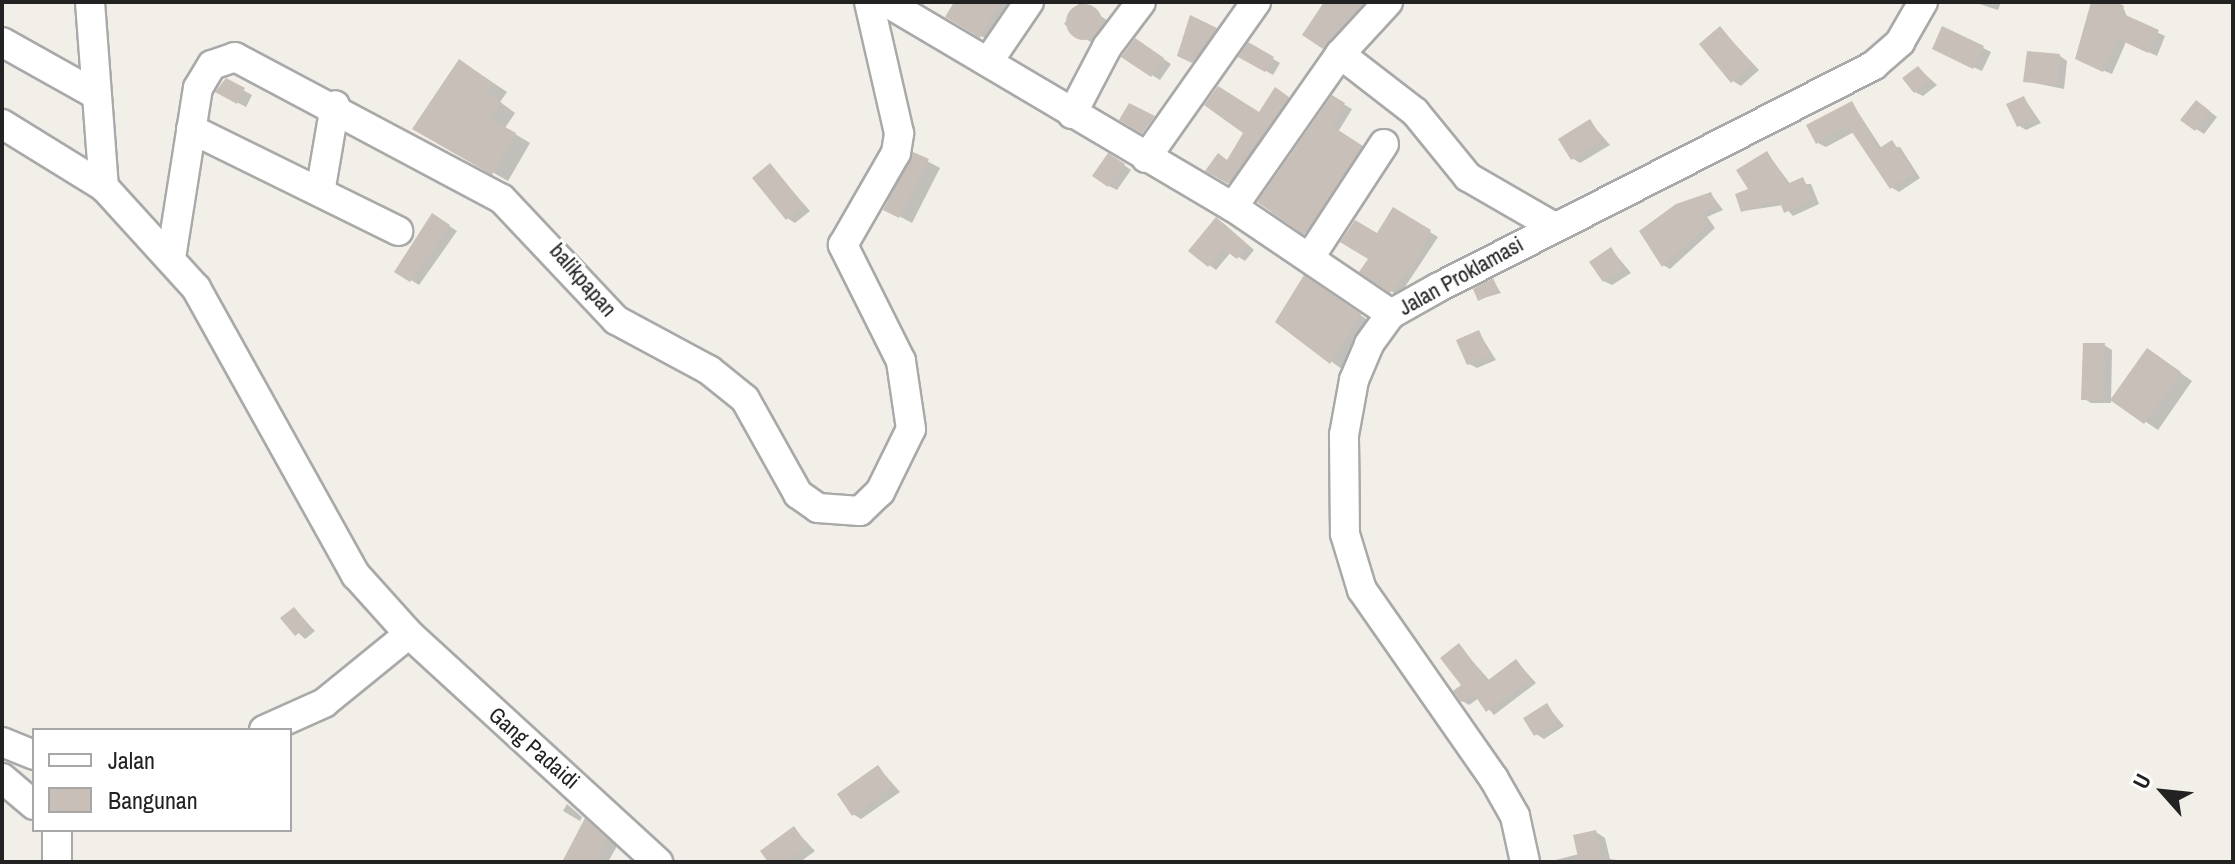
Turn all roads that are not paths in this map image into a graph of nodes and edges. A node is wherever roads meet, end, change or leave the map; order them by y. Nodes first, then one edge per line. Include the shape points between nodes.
1 (869, 2) edge
2 (1029, 2) edge
3 (1141, 2) edge
4 (1256, 2) edge
5 (1388, 2) edge
6 (1923, 2) edge
7 (85, 5) edge
8 (902, 6) edge
9 (2, 42) edge
10 (1340, 54) junction
11 (988, 62) junction
12 (95, 94) junction
13 (335, 105) junction
14 (1072, 114) junction
15 (2, 124) edge
16 (191, 129) junction
17 (1384, 144) dead end
18 (1146, 158) junction
19 (104, 187) junction
20 (321, 187) junction
21 (1233, 207) junction
22 (1553, 226) junction
23 (398, 231) dead end
24 (1310, 257) junction
25 (171, 258) junction
26 (1391, 314) junction
27 (409, 634) junction
28 (268, 728) edge
29 (2, 742) edge
30 (32, 754) edge
31 (2, 778) edge
32 (32, 803) edge
33 (57, 832) edge
34 (57, 862) edge
35 (658, 862) edge
36 (1525, 862) edge

1 - 13 street, balikpapan via 899,133 881,182 846,231 846,257 901,361 911,429 880,492 860,511 842,515 798,494 745,399 709,370 616,320 502,199
2 - 11 street
3 - 14 street via 1107,47
4 - 18 street
5 - 10 street
6 - 22 street, Jalan Proklamasi via 1900,42 1874,65
7 - 12 street
8 - 11 street
9 - 12 street
10 - 21 street
10 - 22 street via 1415,112 1468,177
11 - 14 street
12 - 19 street
13 - 16 street, balikpapan via 226,55 198,88
13 - 20 street
14 - 18 street
15 - 19 street, Gang Padaidi
16 - 20 street
16 - 25 street, balikpapan
17 - 24 street
18 - 21 street
19 - 25 street, Gang Padaidi
20 - 23 street
21 - 24 street
22 - 26 street, Jalan Proklamasi
24 - 26 street
25 - 27 street, Gang Padaidi via 228,342 356,575
26 - 36 street, Jalan Proklamasi via 1354,380 1344,435 1345,534 1362,590 1508,803
27 - 28 street via 324,703
27 - 35 street, Gang Padaidi
29 - 30 street
31 - 32 street
33 - 34 street

